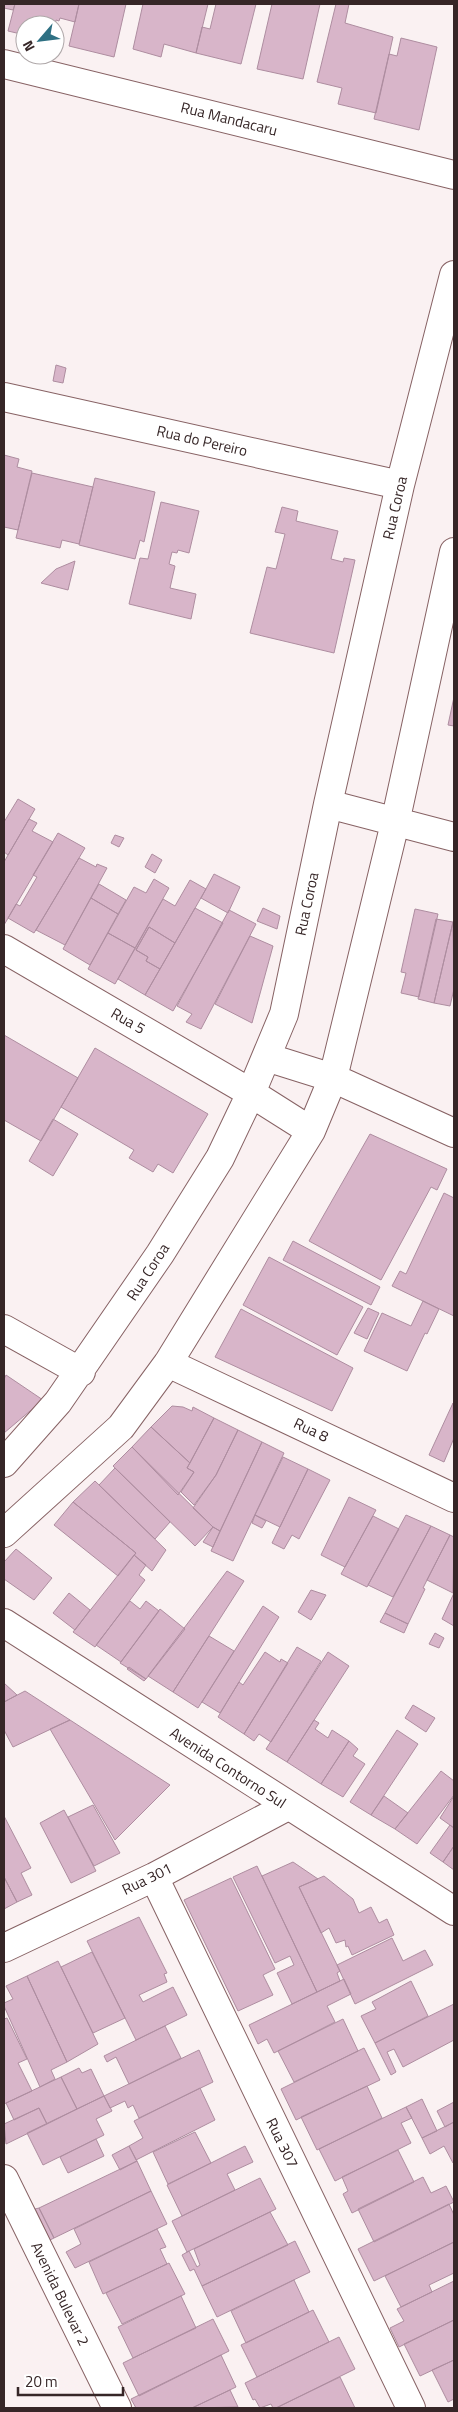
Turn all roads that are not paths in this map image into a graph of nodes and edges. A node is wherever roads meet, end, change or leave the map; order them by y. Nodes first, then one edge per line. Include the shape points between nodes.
1 (4, 64) edge
2 (454, 175) edge
3 (454, 276) edge
4 (4, 397) edge
5 (400, 485) junction
6 (454, 552) edge
7 (328, 804) junction
8 (395, 823) junction
9 (454, 837) edge
10 (4, 949) edge
11 (266, 1057) junction
12 (332, 1078) junction
13 (251, 1093) junction
14 (311, 1132) junction
15 (454, 1133) edge
16 (4, 1329) edge
17 (168, 1363) junction
18 (81, 1372) junction
19 (4, 1463) edge
20 (454, 1498) edge
21 (4, 1533) edge
22 (4, 1623) edge
23 (288, 1806) junction
24 (154, 1877) junction
25 (454, 1911) edge
26 (4, 1948) edge
27 (4, 2179) edge
28 (117, 2408) edge
29 (410, 2408) edge

1 - 2 street, Rua Mandacaru
3 - 5 street, Rua Coroa
4 - 5 street, Rua do Pereiro
5 - 7 street, Rua Coroa
6 - 8 street
7 - 8 street
7 - 11 street, Rua Coroa via 284,1014
8 - 9 street
8 - 12 street
10 - 13 street, Rua 5
11 - 12 street
11 - 13 street, Rua Coroa
12 - 14 street
12 - 15 street
13 - 14 street, Rua 5
13 - 18 street, Rua Coroa via 220,1158
14 - 17 street
16 - 18 street
17 - 20 street, Rua 8
17 - 21 street via 121,1427
18 - 19 street, Rua Coroa
22 - 23 street, Avenida Contorno Sul
23 - 24 street, Rua 301
23 - 25 street, Avenida Contorno Sul
24 - 26 street, Rua 301
24 - 29 street, Rua 307
27 - 28 street, Avenida Bulevar 2

